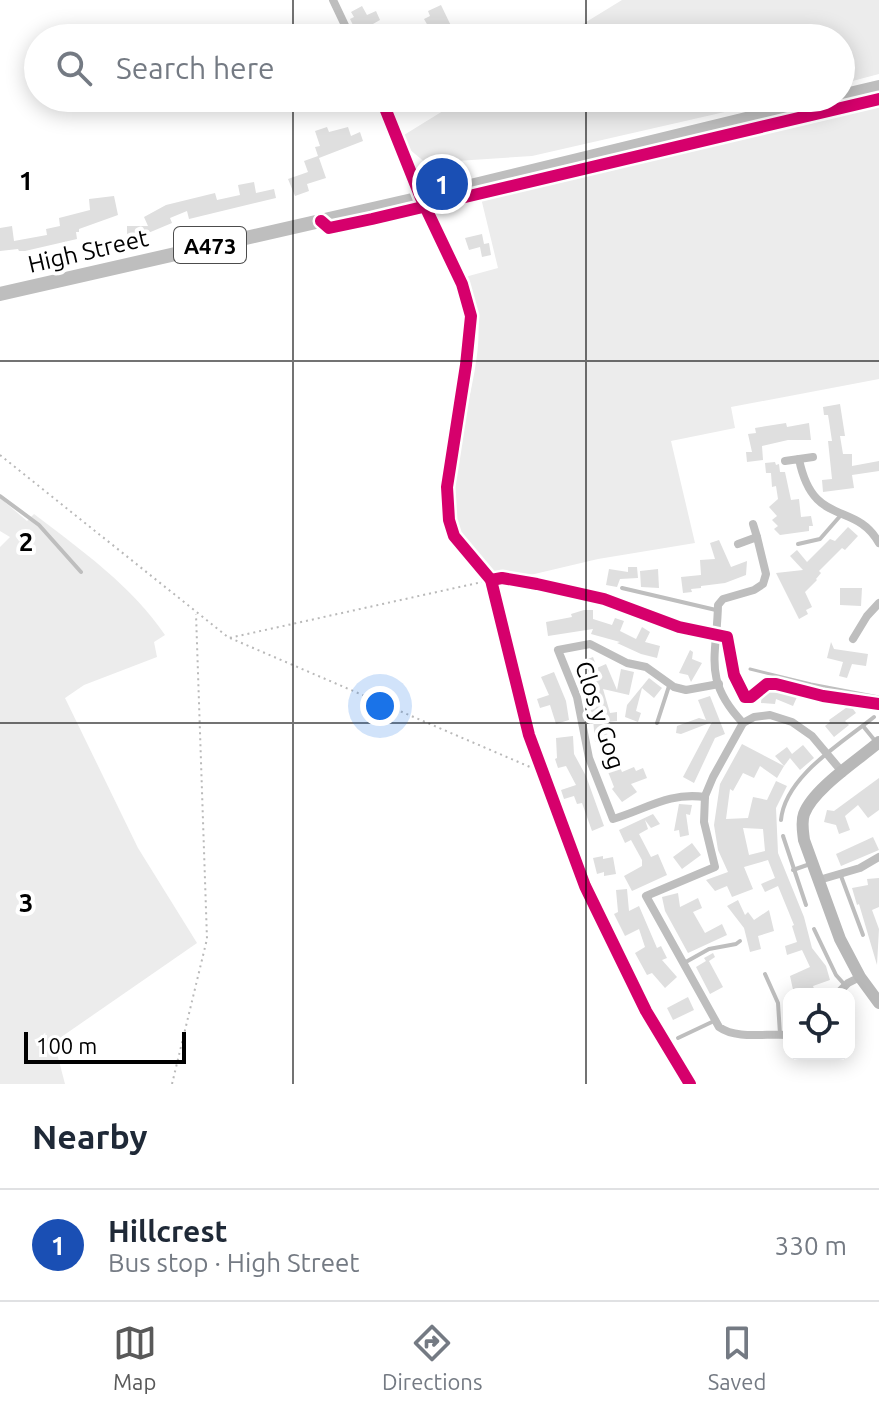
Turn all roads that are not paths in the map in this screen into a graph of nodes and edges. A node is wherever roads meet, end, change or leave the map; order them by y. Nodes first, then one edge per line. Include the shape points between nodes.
1 (333, 0) edge
2 (344, 24) edge
3 (879, 87) edge
4 (855, 93) edge
5 (387, 112) edge
6 (775, 112) edge
7 (421, 198) junction
8 (0, 294) edge
9 (813, 457) dead end
10 (799, 459) junction
11 (785, 461) dead end
12 (0, 496) edge
13 (841, 515) junction
14 (753, 524) dead end
15 (757, 537) junction
16 (878, 540) edge
17 (738, 544) dead end
18 (798, 544) dead end
19 (81, 572) dead end
20 (622, 588) dead end
21 (879, 603) edge
22 (718, 611) junction
23 (853, 639) dead end
24 (670, 684) junction
25 (719, 684) junction
26 (874, 717) dead end
27 (657, 723) dead end
28 (743, 723) junction
29 (863, 726) junction
30 (878, 743) edge
31 (828, 755) junction
32 (843, 773) junction
33 (705, 797) junction
34 (781, 820) dead end
35 (783, 836) dead end
36 (879, 857) edge
37 (813, 863) junction
38 (793, 870) junction
39 (840, 873) junction
40 (819, 880) junction
41 (806, 905) dead end
42 (814, 929) dead end
43 (863, 935) dead end
44 (740, 941) dead end
45 (682, 964) junction
46 (765, 974) dead end
47 (860, 977) junction
48 (845, 986) joint
49 (879, 1003) edge
50 (714, 1021) junction
51 (783, 1025) edge
52 (783, 1034) edge
53 (678, 1038) dead end
54 (690, 1084) edge

1 - 2 street
3 - 4 main road
5 - 7 street
6 - 7 main road, A473
7 - 8 main road, High Street / A473
7 - 54 street via 462,284 471,316 447,487 449,520 454,536 491,580 529,735 598,914
9 - 10 street
10 - 11 street
10 - 13 street via 811,495
12 - 19 lane via 39,525
13 - 16 street via 860,523
13 - 18 lane via 820,539
14 - 15 street
15 - 17 street
15 - 22 street via 766,574 763,584 723,599
20 - 22 lane
21 - 23 street
22 - 25 street via 713,664
24 - 25 street, Clos y Gog via 686,690
24 - 27 lane
24 - 33 street, Clos y Gog via 646,667 590,644 558,650 613,819 669,797
25 - 28 street
26 - 29 lane
28 - 31 street via 761,715 779,717 803,728
28 - 33 street
29 - 30 lane
29 - 31 lane
30 - 32 street
31 - 32 street
31 - 34 lane via 793,788
32 - 37 street via 803,816 804,840
33 - 45 street via 704,822 715,867 646,896
35 - 38 lane
36 - 39 street
37 - 38 lane
37 - 40 street
38 - 41 lane
39 - 40 street
39 - 43 lane
40 - 47 street
42 - 48 lane
44 - 45 lane
45 - 50 street
46 - 51 lane
47 - 48 street
47 - 49 street
50 - 52 street via 737,1036
50 - 53 lane

